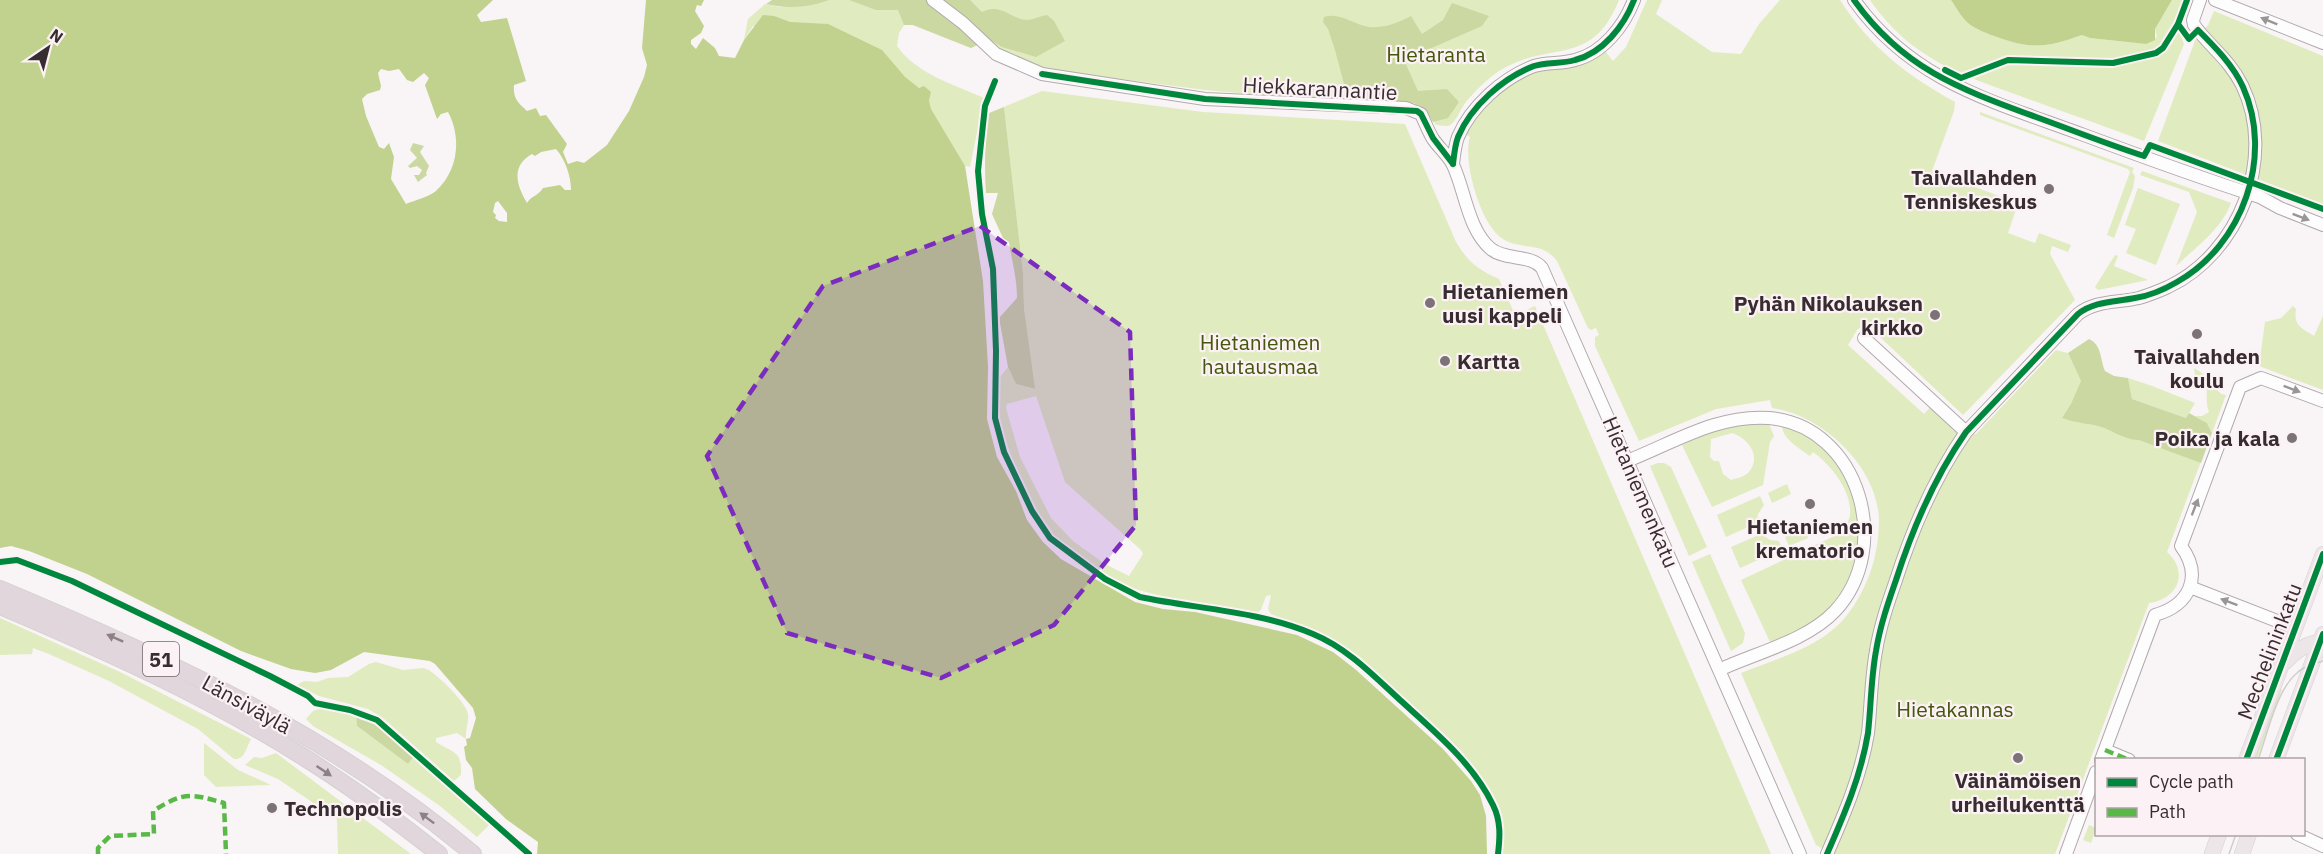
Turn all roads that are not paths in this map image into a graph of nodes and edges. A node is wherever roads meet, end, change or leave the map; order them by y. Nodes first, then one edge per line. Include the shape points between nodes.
1 (933, 0) edge
2 (1634, 0) edge
3 (1854, 0) edge
4 (2200, 0) edge
5 (2215, 0) edge
6 (2323, 43) edge
7 (1453, 164) junction
8 (2248, 193) junction
9 (2323, 225) edge
10 (1864, 338) dead end
11 (2323, 401) edge
12 (1966, 432) junction
13 (1628, 461) junction
14 (2323, 554) edge
15 (2190, 587) junction
16 (0, 589) edge
17 (0, 606) edge
18 (2295, 628) junction
19 (2322, 639) edge
20 (2281, 667) junction
21 (1719, 670) junction
22 (2323, 671) edge
23 (2304, 685) junction
24 (2103, 755) edge
25 (2122, 758) edge
26 (2246, 758) edge
27 (2276, 758) edge
28 (2095, 777) edge
29 (2218, 836) edge
30 (2248, 836) edge
31 (2301, 836) edge
32 (2323, 846) edge
33 (439, 854) edge
34 (473, 854) edge
35 (1800, 854) edge
36 (1827, 854) edge
37 (2066, 854) edge
38 (2212, 854) edge
39 (2242, 854) edge

1 - 7 street, Hiekkarannantie via 996,54 1042,74 1205,99 1417,111
2 - 7 street via 1618,29 1597,50 1575,61 1535,66 1515,75 1487,97 1459,134
3 - 8 street via 1895,47 1946,81
4 - 8 street via 2194,25 2236,73 2250,105 2255,147
6 -> 5 street
7 - 13 street, Hietaniemenkatu via 1466,205 1491,250 1535,262 1542,268
8 -> 9 street
8 - 12 street via 2228,236 2196,269 2154,293 2085,308
10 - 12 street
15 -> 11 street via 2191,564 2181,546 2240,387 2260,378
12 - 36 street via 1923,506 1883,616 1860,771
13 - 21 street, Hietaniemenkatu
13 - 21 street via 1714,424 1747,417 1771,418 1787,421 1819,438 1853,477 1866,526 1864,550 1849,592 1818,626
14 - 18 main road, Mechelininkatu
18 -> 15 street
15 - 24 street via 2174,608 2155,615
34 -> 16 highway, Länsiväylä / 51 via 403,799 258,708 139,648
17 -> 33 highway, Länsiväylä / 51 via 131,663 247,723 347,786
18 - 20 main road, Mechelininkatu
19 - 20 main road via 2294,653
19 - 23 main road
20 - 26 main road, Mechelininkatu
21 - 35 street, Hietaniemenkatu
22 - 23 main road
23 - 27 main road
24 - 25 street
28 - 37 street
29 - 38 main road
30 - 39 main road
31 - 32 street

